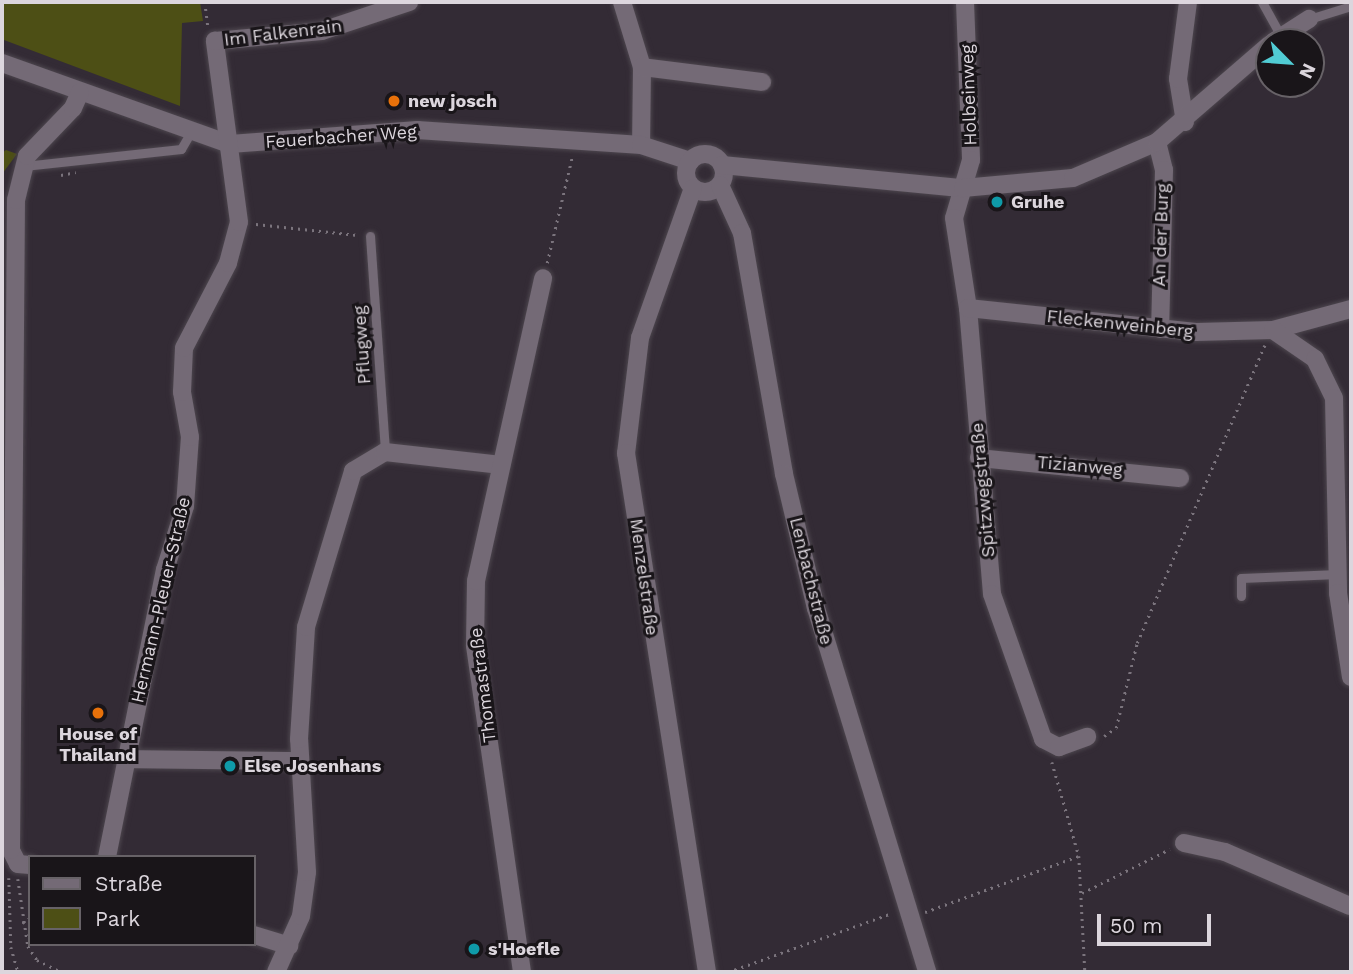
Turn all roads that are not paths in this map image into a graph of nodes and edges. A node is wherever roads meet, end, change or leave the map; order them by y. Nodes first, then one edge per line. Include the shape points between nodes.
1 (408, 2) edge
2 (622, 2) edge
3 (965, 2) edge
4 (1188, 2) edge
5 (1262, 2) edge
6 (1351, 6) edge
7 (1309, 19) joint
8 (1270, 28) edge
9 (1295, 28) edge
10 (1255, 58) edge
11 (2, 63) edge
12 (642, 67) junction
13 (762, 82) dead end
14 (80, 92) junction
15 (1185, 122) junction
16 (191, 132) junction
17 (1157, 142) junction
18 (230, 144) junction
19 (641, 145) junction
20 (690, 161) junction
21 (722, 165) junction
22 (23, 166) junction
23 (720, 185) junction
24 (693, 188) junction
25 (963, 188) junction
26 (370, 236) road end
27 (543, 278) road end
28 (968, 308) junction
29 (1351, 309) edge
30 (1160, 329) junction
31 (1269, 337) junction
32 (385, 452) junction
33 (979, 458) junction
34 (501, 465) junction
35 (1180, 478) dead end
36 (1338, 574) junction
37 (1241, 596) dead end
38 (1351, 677) edge
39 (1087, 737) road end
40 (127, 759) junction
41 (299, 761) junction
42 (1184, 843) road end
43 (107, 855) edge
44 (24, 864) edge
45 (1351, 903) edge
46 (256, 935) edge
47 (289, 946) junction
48 (276, 972) edge
49 (523, 972) edge
50 (707, 972) edge
51 (926, 972) edge

1 - 18 street, Im Falkenrain via 322,31 215,41
2 - 12 street
3 - 25 street, Holbeinweg via 971,160
4 - 15 street via 1178,79
5 - 8 lane
6 - 7 lane, Feuerbacher Weg
7 - 9 street, Feuerbacher Weg
10 - 15 street, Feuerbacher Weg
11 - 14 street, Feuerbacher Weg
12 - 13 street
12 - 19 street
14 - 16 street, Feuerbacher Weg
14 - 22 street
15 - 17 street, Feuerbacher Weg
16 - 18 street, Feuerbacher Weg
16 - 22 lane via 181,149
17 - 25 street, Feuerbacher Weg via 1073,178
17 - 30 street, An der Burg via 1164,170
18 - 19 street, Feuerbacher Weg via 417,130
18 - 40 street, Hermann-Pleuer-Straße via 239,222 228,263 184,348 182,392 190,437 185,506 165,570
19 - 20 street, Feuerbacher Weg
20 - 21 street, Feuerbacher Weg via 711,155
20 - 24 street via 686,175
21 - 23 street
21 - 25 street, Feuerbacher Weg
22 - 44 street via 15,274 11,850
23 - 24 street via 707,192
23 - 51 street, Lenbachstraße via 742,233 784,474 816,608
24 - 50 street, Menzelstraße via 640,338 626,453
25 - 28 street, Spitzwegstraße via 954,218
26 - 32 lane, Pflugweg
27 - 34 street, Thomastraße
28 - 30 street, Fleckenweinberg
28 - 33 street, Spitzwegstraße
29 - 31 street, Fleckenweinberg
30 - 31 street, Fleckenweinberg
31 - 36 street via 1315,359 1334,398
32 - 34 street
32 - 41 street via 353,471 310,610
33 - 35 street, Tizianweg
33 - 39 street, Spitzwegstraße via 992,594 1043,739 1059,747
34 - 49 street, Thomastraße via 476,581 475,645
36 - 37 lane via 1241,578
36 - 38 street
40 - 41 street
40 - 43 street, Hermann-Pleuer-Straße
41 - 47 street via 307,872
42 - 45 street via 1225,852
46 - 47 street
47 - 48 street

